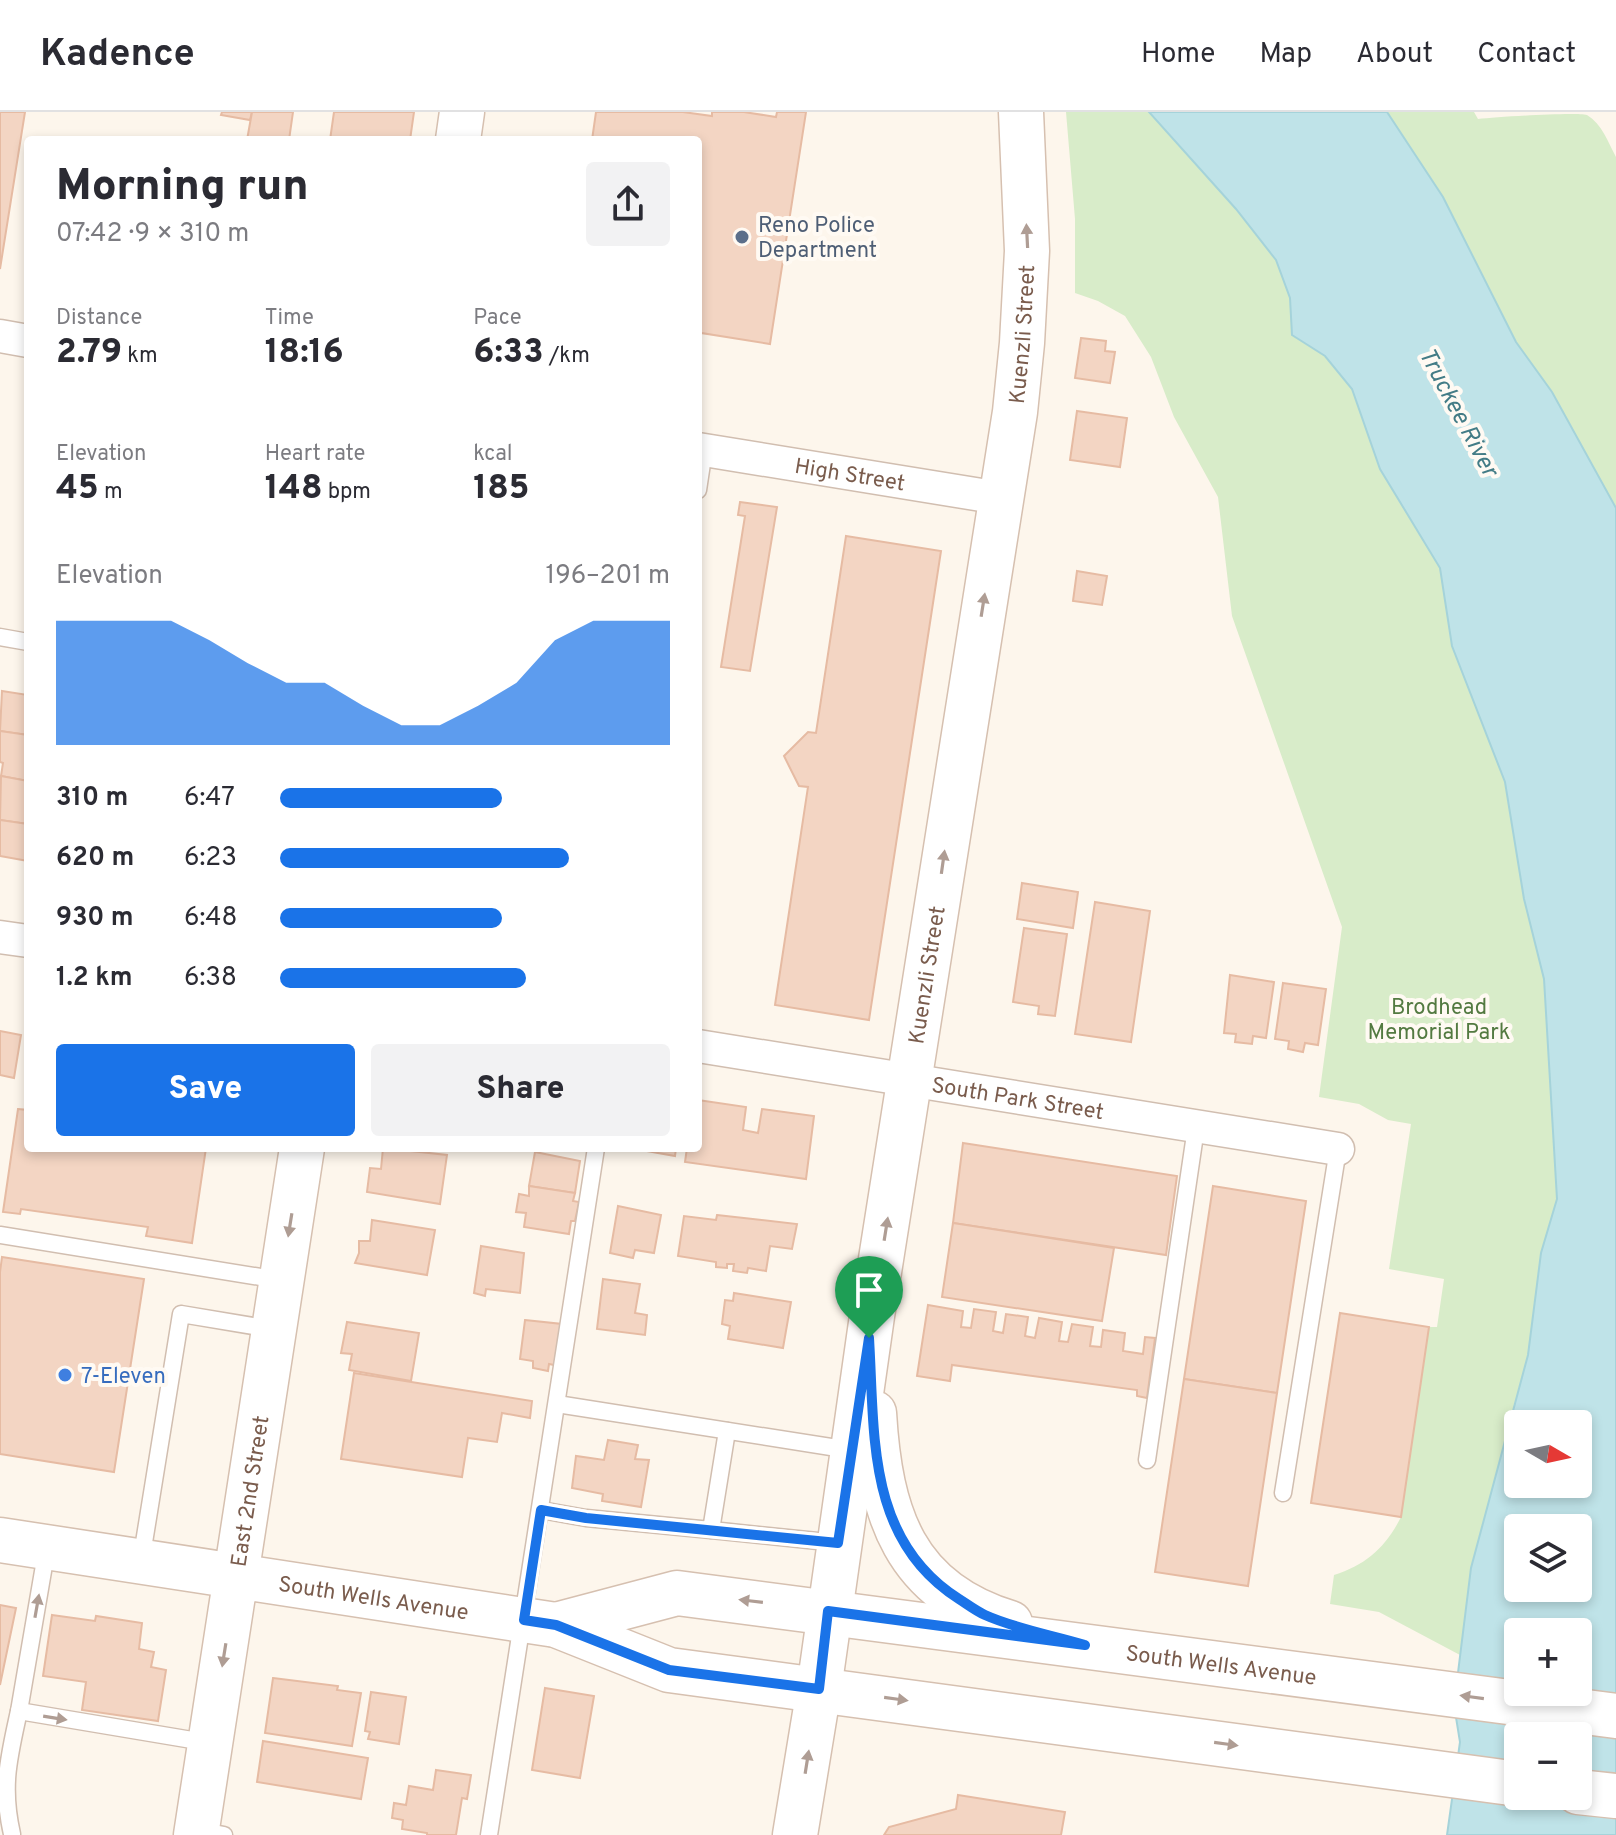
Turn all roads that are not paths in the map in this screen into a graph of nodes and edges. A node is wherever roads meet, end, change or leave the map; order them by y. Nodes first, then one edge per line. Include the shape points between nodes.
1 (462, 112) edge
2 (1021, 112) edge
3 (459, 136) edge
4 (0, 336) edge
5 (24, 340) edge
6 (702, 450) edge
7 (1000, 498) junction
8 (0, 637) edge
9 (24, 641) edge
10 (0, 937) edge
11 (24, 940) edge
12 (702, 1047) edge
13 (911, 1079) junction
14 (1196, 1128) junction
15 (1338, 1149) joint
16 (301, 1152) edge
17 (595, 1152) edge
18 (0, 1235) edge
19 (281, 1281) junction
20 (273, 1329) junction
21 (869, 1338) junction
22 (557, 1404) junction
23 (727, 1431) junction
24 (852, 1450) junction
25 (1147, 1460) dead end
26 (1283, 1493) dead end
27 (541, 1510) junction
28 (711, 1530) junction
29 (0, 1540) edge
30 (838, 1543) junction
31 (47, 1548) junction
32 (141, 1563) junction
33 (236, 1578) junction
34 (828, 1611) junction
35 (540, 1622) junction
36 (1085, 1645) junction
37 (819, 1689) junction
38 (19, 1711) junction
39 (1610, 1715) edge
40 (210, 1743) junction
41 (1504, 1782) edge
42 (10, 1833) edge
43 (205, 1833) edge
44 (489, 1835) edge
45 (795, 1835) edge

1 - 3 main road
7 -> 2 main road, Kuenzli Street via 1023,328 1027,251
4 - 5 street
6 - 7 street, High Street
13 -> 7 main road, Kuenzli Street
8 - 9 lane
10 - 11 street
12 - 13 street, South Park Street
13 - 14 street, South Park Street
21 -> 13 main road, Kuenzli Street
14 - 15 street, South Park Street
14 - 25 lane
15 - 26 lane
16 -> 19 main road, East 2nd Street
17 - 22 lane
18 - 19 lane
19 - 20 main road, East 2nd Street
20 - 32 lane via 181,1314
20 - 33 main road, East 2nd Street
21 - 24 main road, Kuenzli Street
21 - 36 main road via 876,1453 900,1539 915,1561 937,1585 984,1615
22 - 23 lane
22 - 27 lane
23 - 24 lane
23 - 28 lane
24 - 30 main road, Kuenzli Street
27 - 28 lane
27 - 35 lane
28 - 30 lane
29 - 31 main road, South Wells Avenue
30 - 34 main road, Kuenzli Street
31 - 32 main road, South Wells Avenue
38 -> 31 lane
32 - 33 main road, South Wells Avenue
33 - 35 main road, South Wells Avenue
33 -> 40 main road, East 2nd Street
34 -> 35 main road, South Wells Avenue via 677,1593
34 - 36 main road, South Wells Avenue
34 - 37 main road, Kuenzli Street
35 - 37 main road, South Wells Avenue via 669,1670
35 - 44 lane
39 -> 36 main road, South Wells Avenue
37 -> 41 main road, South Wells Avenue
45 -> 37 main road, Kuenzli Street
38 -> 40 lane
38 - 42 lane via 5,1804
40 - 43 main road, East 2nd Street

